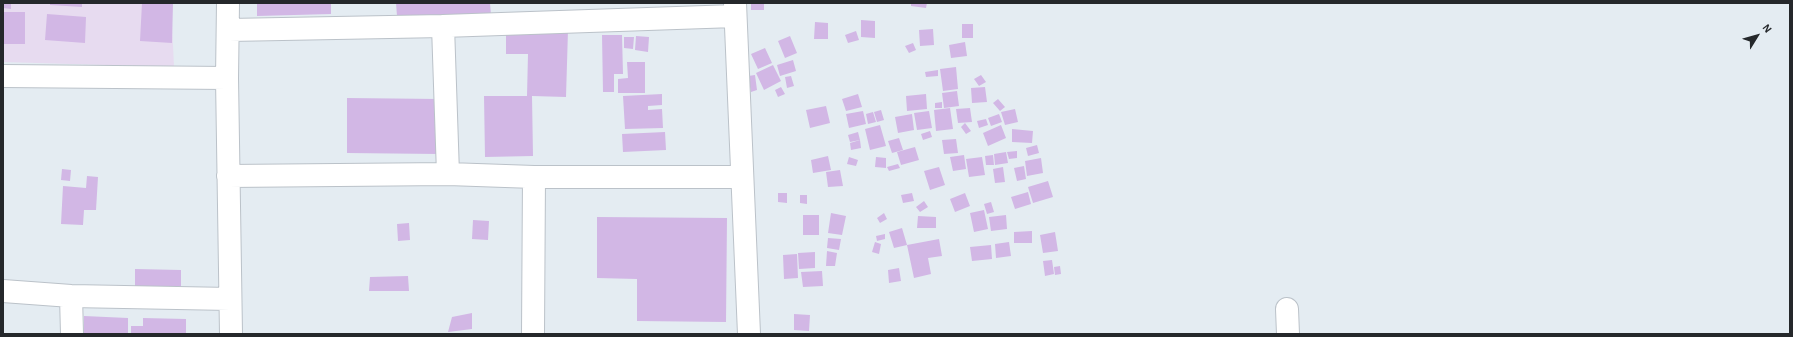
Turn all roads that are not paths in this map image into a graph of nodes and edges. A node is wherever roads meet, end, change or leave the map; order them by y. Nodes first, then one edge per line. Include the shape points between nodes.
1 (228, 3) edge
2 (735, 10) edge
3 (443, 26) junction
4 (229, 30) junction
5 (3, 76) edge
6 (227, 78) junction
7 (448, 174) junction
8 (228, 176) junction
9 (534, 177) junction
10 (741, 177) junction
11 (3, 291) edge
12 (71, 296) junction
13 (230, 299) junction
14 (1287, 309) dead end
15 (72, 334) edge
16 (231, 334) edge
17 (533, 334) edge
18 (749, 334) edge
19 (1288, 334) edge

1 - 4 street
2 - 3 street
2 - 10 street
3 - 4 street
3 - 7 street
4 - 6 street
5 - 6 street
6 - 8 street
7 - 8 street
7 - 9 street
8 - 13 street
9 - 10 street
9 - 17 street
10 - 18 street
11 - 12 street
12 - 13 street
12 - 15 street
13 - 16 street
14 - 19 street

